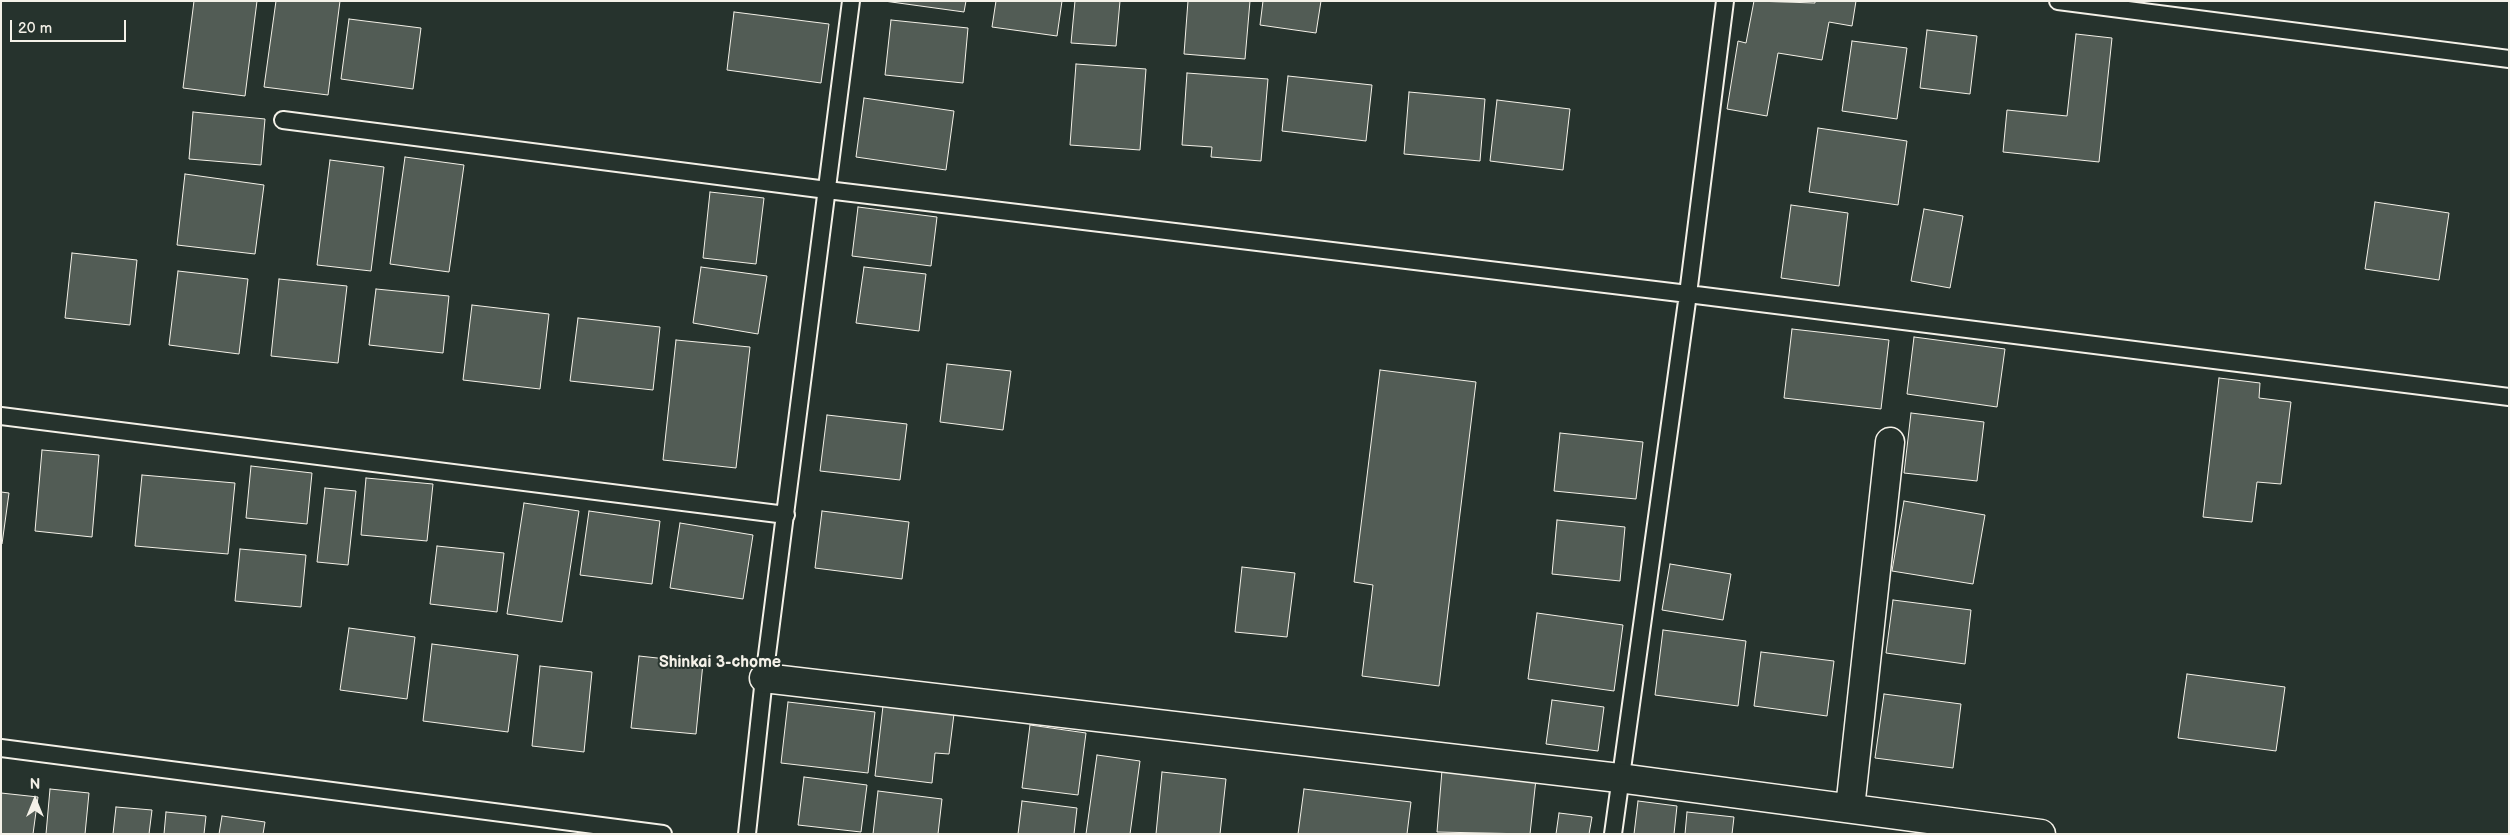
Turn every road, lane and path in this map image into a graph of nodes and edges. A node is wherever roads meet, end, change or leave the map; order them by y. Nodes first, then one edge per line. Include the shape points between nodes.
1 (851, 1) edge
2 (1725, 1) edge
3 (2058, 1) edge
4 (2509, 59) edge
5 (283, 120) dead end
6 (827, 190) junction
7 (1688, 294) junction
8 (2509, 397) edge
9 (1, 416) edge
10 (1890, 442) dead end
11 (786, 515) junction
12 (764, 678) junction
13 (1, 748) edge
14 (1619, 778) junction
15 (1850, 808) junction
16 (662, 834) edge
17 (747, 834) edge
18 (1613, 834) edge
19 (2041, 834) edge

1 - 6 lane
2 - 7 lane
3 - 4 lane
5 - 6 lane
6 - 7 lane
6 - 11 lane
7 - 8 lane
7 - 14 lane
9 - 11 lane
10 - 15 street
11 - 12 lane
12 - 14 street
12 - 17 lane
13 - 16 lane
14 - 15 street
14 - 18 lane
15 - 19 street

